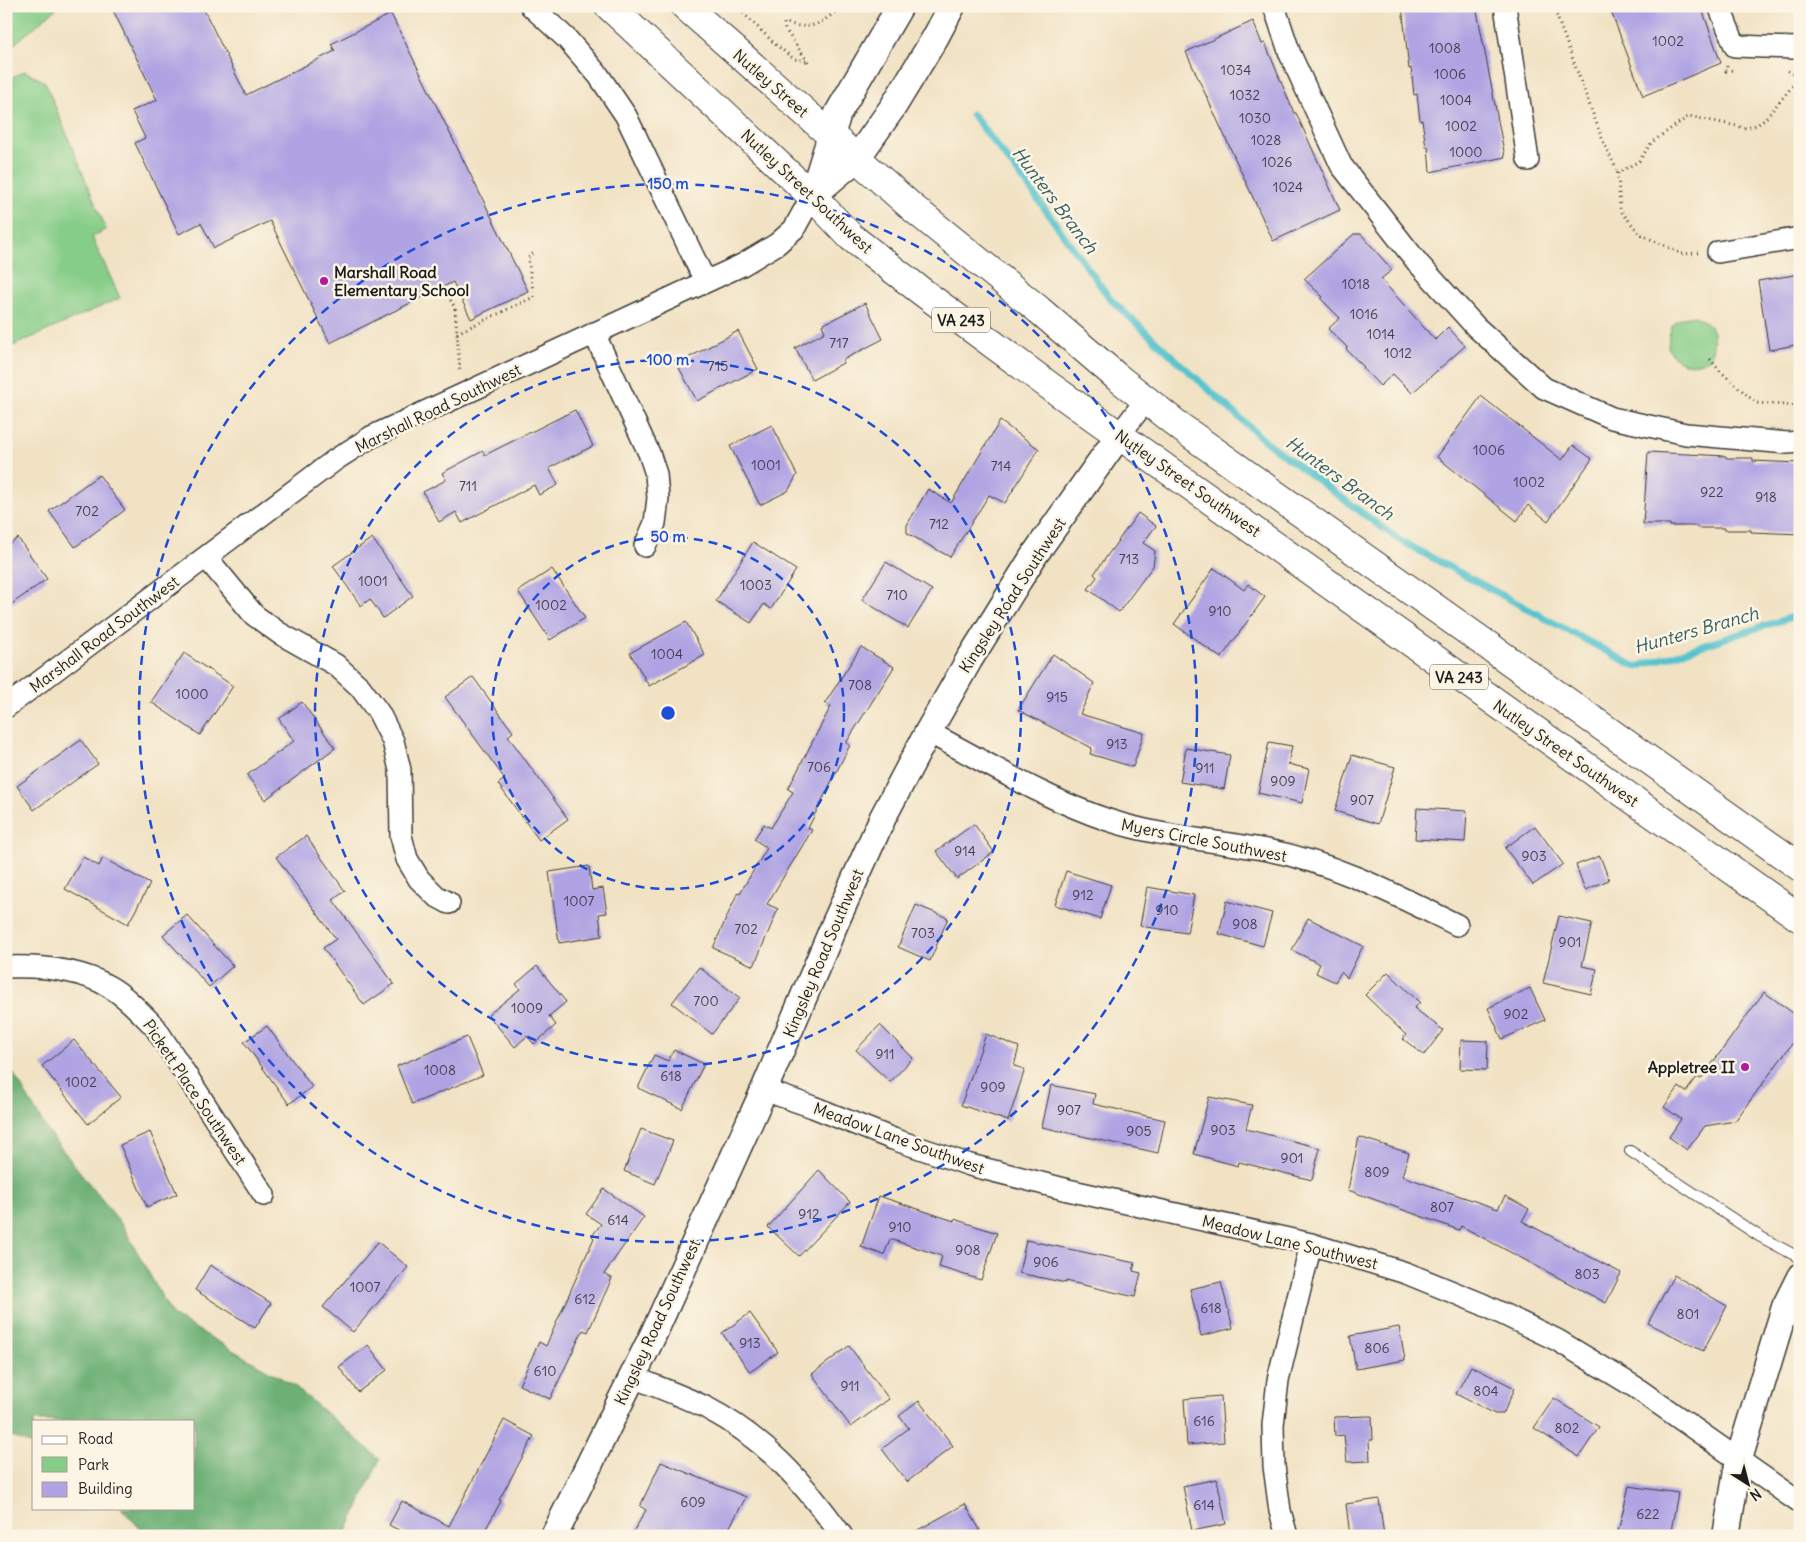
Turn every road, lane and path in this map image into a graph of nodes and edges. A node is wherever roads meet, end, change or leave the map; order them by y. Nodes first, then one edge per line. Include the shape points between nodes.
1 (531, 6) edge
2 (609, 6) edge
3 (686, 6) edge
4 (736, 6) edge
5 (841, 6) edge
6 (900, 6) edge
7 (952, 6) edge
8 (1274, 6) edge
9 (1505, 6) edge
10 (1553, 6) edge
11 (1719, 6) edge
12 (1800, 46) edge
13 (1800, 77) edge
14 (830, 134) junction
15 (857, 158) junction
16 (1528, 160) dead end
17 (1618, 174) junction
18 (812, 196) junction
19 (1800, 238) edge
20 (535, 252) dead end
21 (1718, 252) joint
22 (705, 281) junction
23 (443, 287) dead end
24 (594, 333) junction
25 (457, 334) junction
26 (1710, 360) dead end
27 (460, 372) dead end
28 (1146, 400) junction
29 (1800, 406) edge
30 (1120, 434) junction
31 (1800, 442) edge
32 (645, 546) dead end
33 (206, 557) junction
34 (6, 706) edge
35 (928, 732) junction
36 (1800, 867) edge
37 (449, 904) dead end
38 (1800, 918) edge
39 (1457, 925) dead end
40 (6, 968) edge
41 (764, 1090) junction
42 (1630, 1151) dead end
43 (264, 1195) dead end
44 (1310, 1244) junction
45 (1800, 1258) edge
46 (1800, 1277) edge
47 (633, 1376) junction
48 (1738, 1459) junction
49 (1800, 1503) edge
50 (554, 1536) edge
51 (842, 1536) edge
52 (1287, 1536) edge
53 (1726, 1536) edge

1 - 22 street via 567,39 599,76 626,116
2 - 18 main road, Nutley Street Southwest / VA 243
3 - 14 main road, Nutley Street / VA 243
4 - 5 path via 794,59 808,62 784,23 814,26
6 - 14 street via 849,92
7 - 15 street via 894,107
8 - 31 street via 1290,54 1341,165 1417,262 1476,327 1544,388 1612,418 1686,434 1787,444
9 - 16 street
10 - 17 path
11 - 12 street via 1735,46
13 - 17 path via 1757,125 1746,128 1689,116 1652,142 1639,161
14 - 15 main road, Nutley Street / VA 243
14 - 18 street
15 - 18 street
15 - 28 main road, VA 243 via 914,209
17 - 21 path via 1620,210 1640,234 1682,254
18 - 22 street, Marshall Road Southwest via 794,229 777,244
18 - 30 main road, Nutley Street Southwest / VA 243 via 874,255
19 - 21 street
20 - 25 path via 528,258 534,297
22 - 24 street, Marshall Road Southwest
23 - 25 path via 455,308
24 - 32 street via 656,474 655,523
24 - 33 street, Marshall Road Southwest via 371,437
25 - 27 path
26 - 29 path via 1756,403
28 - 30 street, Kingsley Road Southwest
28 - 36 main road, VA 243 via 1371,564
30 - 35 street, Kingsley Road Southwest via 1035,554
30 - 38 main road, Nutley Street Southwest / VA 243
33 - 34 street, Marshall Road Southwest
33 - 37 street via 254,615 279,634 336,666 360,687 379,713 393,741 400,770 401,836 407,859 419,879
35 - 39 street, Myers Circle Southwest via 1062,802 1108,820 1162,834 1269,851 1329,868 1383,888
35 - 41 street, Kingsley Road Southwest via 883,818 836,920
40 - 43 street, Pickett Place Southwest via 44,967 76,974 108,986 133,1004 155,1028
41 - 44 street, Meadow Lane Southwest via 970,1165
41 - 47 street, Kingsley Road Southwest
42 - 45 lane via 1759,1236
44 - 48 street, Meadow Lane Southwest via 1406,1273 1557,1340 1635,1387
44 - 52 street via 1278,1380 1273,1424 1274,1466
46 - 48 street via 1785,1307
47 - 50 street, Kingsley Road Southwest
47 - 51 street via 707,1408 744,1431 784,1464 816,1499
48 - 49 street, Meadow Lane Southwest
48 - 53 street

